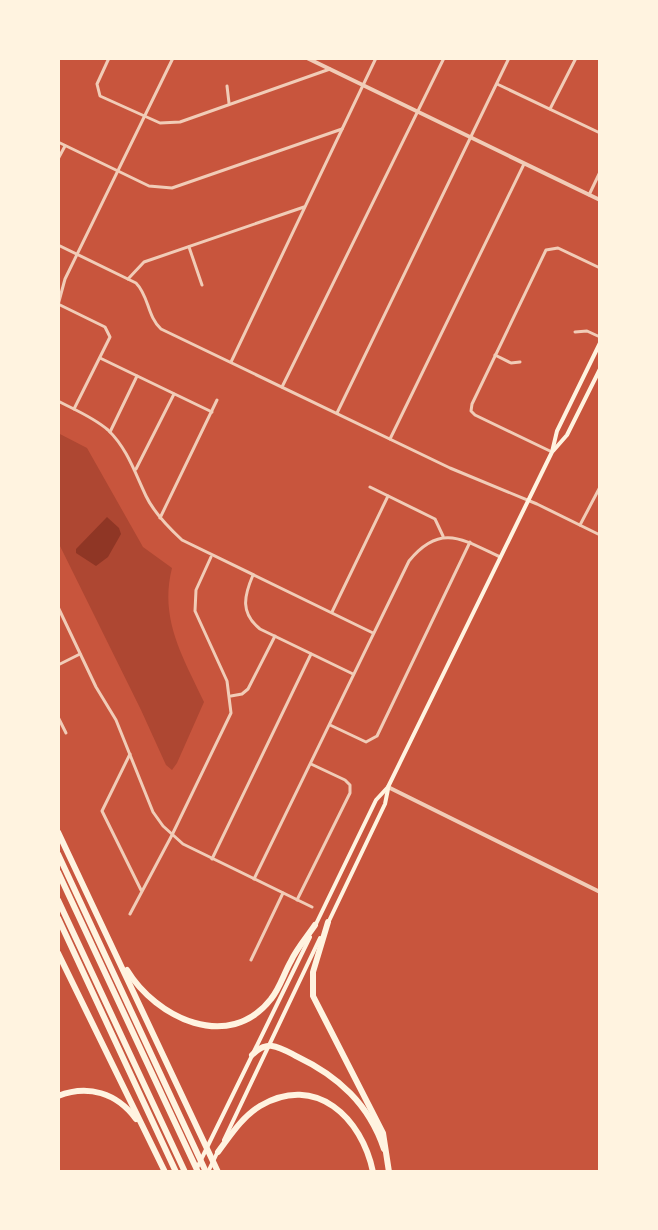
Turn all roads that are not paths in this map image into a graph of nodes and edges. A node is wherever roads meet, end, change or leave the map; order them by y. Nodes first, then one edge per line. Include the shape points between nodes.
1 (109, 58) edge
2 (173, 58) edge
3 (307, 58) edge
4 (376, 58) edge
5 (444, 58) edge
6 (509, 58) edge
7 (576, 58) edge
8 (330, 69) junction
9 (497, 84) junction
10 (363, 85) junction
11 (227, 86) dead end
12 (229, 103) junction
13 (550, 109) junction
14 (417, 112) junction
15 (144, 118) junction
16 (342, 129) junction
17 (600, 133) edge
18 (470, 137) junction
19 (58, 142) edge
20 (65, 146) junction
21 (58, 159) edge
22 (524, 164) junction
23 (118, 172) junction
24 (600, 172) edge
25 (589, 195) junction
26 (600, 200) edge
27 (304, 207) junction
28 (58, 245) edge
29 (188, 246) junction
30 (78, 255) junction
31 (600, 268) edge
32 (128, 279) junction
33 (202, 285) dead end
34 (58, 304) edge
35 (575, 332) dead end
36 (600, 340) edge
37 (495, 355) junction
38 (99, 357) junction
39 (231, 362) junction
40 (520, 362) dead end
41 (600, 369) edge
42 (137, 376) junction
43 (282, 387) junction
44 (174, 394) junction
45 (217, 400) dead end
46 (58, 401) edge
47 (74, 409) junction
48 (212, 412) junction
49 (337, 413) junction
50 (110, 432) junction
51 (390, 439) junction
52 (552, 452) junction
53 (135, 471) junction
54 (370, 487) dead end
55 (600, 487) edge
56 (388, 496) junction
57 (527, 500) junction
58 (160, 518) junction
59 (580, 525) junction
60 (600, 535) edge
61 (443, 536) junction
62 (470, 542) junction
63 (212, 555) junction
64 (500, 557) junction
65 (254, 575) junction
66 (58, 607) edge
67 (332, 612) junction
68 (373, 633) junction
69 (275, 636) junction
70 (80, 654) junction
71 (311, 654) junction
72 (58, 665) edge
73 (353, 674) junction
74 (231, 696) junction
75 (58, 717) edge
76 (328, 724) junction
77 (66, 733) dead end
78 (130, 754) junction
79 (310, 763) junction
80 (388, 787) junction
81 (58, 832) edge
82 (172, 835) junction
83 (58, 854) edge
84 (212, 859) junction
85 (58, 872) edge
86 (254, 879) junction
87 (142, 891) junction
88 (600, 892) edge
89 (283, 893) junction
90 (58, 900) edge
91 (297, 900) junction
92 (312, 907) dead end
93 (130, 914) dead end
94 (58, 918) edge
95 (328, 922) junction
96 (315, 925) junction
97 (107, 932) junction
98 (58, 953) edge
99 (251, 960) dead end
100 (270, 1044) junction
101 (252, 1055) junction
102 (58, 1096) edge
103 (149, 1139) junction
104 (218, 1152) junction
105 (175, 1170) edge
106 (165, 1172) edge
107 (185, 1172) edge
108 (197, 1172) edge
109 (207, 1172) edge
110 (218, 1172) edge
111 (373, 1172) edge
112 (389, 1172) edge

1 - 15 street via 97,91
2 - 15 street
3 - 8 street
4 - 10 street
5 - 14 street
6 - 9 street
7 - 13 street
8 - 10 street
8 - 12 street
9 - 13 street
9 - 18 street
10 - 14 street
10 - 16 street
11 - 12 street
12 - 15 street via 170,124
13 - 17 street
14 - 18 street
14 - 43 street
15 - 23 street
16 - 23 street via 172,188 149,186
16 - 27 street
18 - 22 street
18 - 49 street
19 - 20 street
20 - 21 street
20 - 23 street
22 - 25 street
22 - 51 street
23 - 30 street
24 - 25 street
25 - 26 street
27 - 29 street
27 - 39 street
28 - 30 street
29 - 32 street via 144,262
29 - 33 street
30 - 32 street
30 - 34 street
31 - 37 street via 552,247 546,250
32 - 39 street via 144,292 161,329
34 - 38 street via 109,332
35 - 36 street via 587,331
36 - 52 main road
37 - 40 street
37 - 52 street via 471,411
38 - 42 street
38 - 47 street
39 - 43 street
41 - 52 main road via 567,435
42 - 44 street
42 - 50 street
43 - 49 street
44 - 48 street
44 - 53 street
45 - 48 street
46 - 47 street
47 - 50 street
48 - 58 street
49 - 51 street
50 - 53 street
51 - 57 street
52 - 57 main road
53 - 58 street
54 - 56 street
55 - 59 street
56 - 61 street via 435,519
56 - 67 street
57 - 59 street
57 - 64 main road
58 - 63 street via 182,540
59 - 60 street
61 - 62 street
61 - 68 street via 409,561
62 - 64 street
62 - 76 street via 377,736 366,742
63 - 65 street
63 - 74 street via 196,590 195,611
64 - 80 main road
65 - 67 street
65 - 69 street via 246,592 246,611 252,622
66 - 70 street
67 - 68 street
68 - 73 street
69 - 71 street
69 - 74 street via 248,689
70 - 72 street
70 - 78 street
71 - 73 street
71 - 84 street
73 - 76 street
74 - 82 street via 231,713
75 - 77 street
76 - 79 street
78 - 82 street via 153,812
78 - 87 street via 102,811
79 - 86 street
79 - 91 street via 345,780 350,793
80 - 88 street
80 - 95 main road via 385,804
80 - 96 main road via 376,800
81 - 97 highway
82 - 84 street
82 - 87 street
83 - 109 highway
84 - 86 street
85 - 108 highway
86 - 89 street
87 - 93 street
89 - 91 street
89 - 99 street
90 - 107 highway
91 - 92 street
94 - 105 highway
95 - 100 main road
95 - 112 highway via 313,972 313,996 383,1133
96 - 97 highway via 268,1002 246,1019 219,1027 192,1024 152,1000 129,975
96 - 101 main road
97 - 110 highway
98 - 103 highway
100 - 101 highway
100 - 104 main road
100 - 112 highway via 318,1066 348,1089 376,1127
101 - 108 main road
102 - 103 highway via 83,1090 107,1095 129,1110
103 - 106 highway
104 - 109 main road
104 - 111 highway via 257,1108 282,1098 307,1097 334,1107 353,1123

